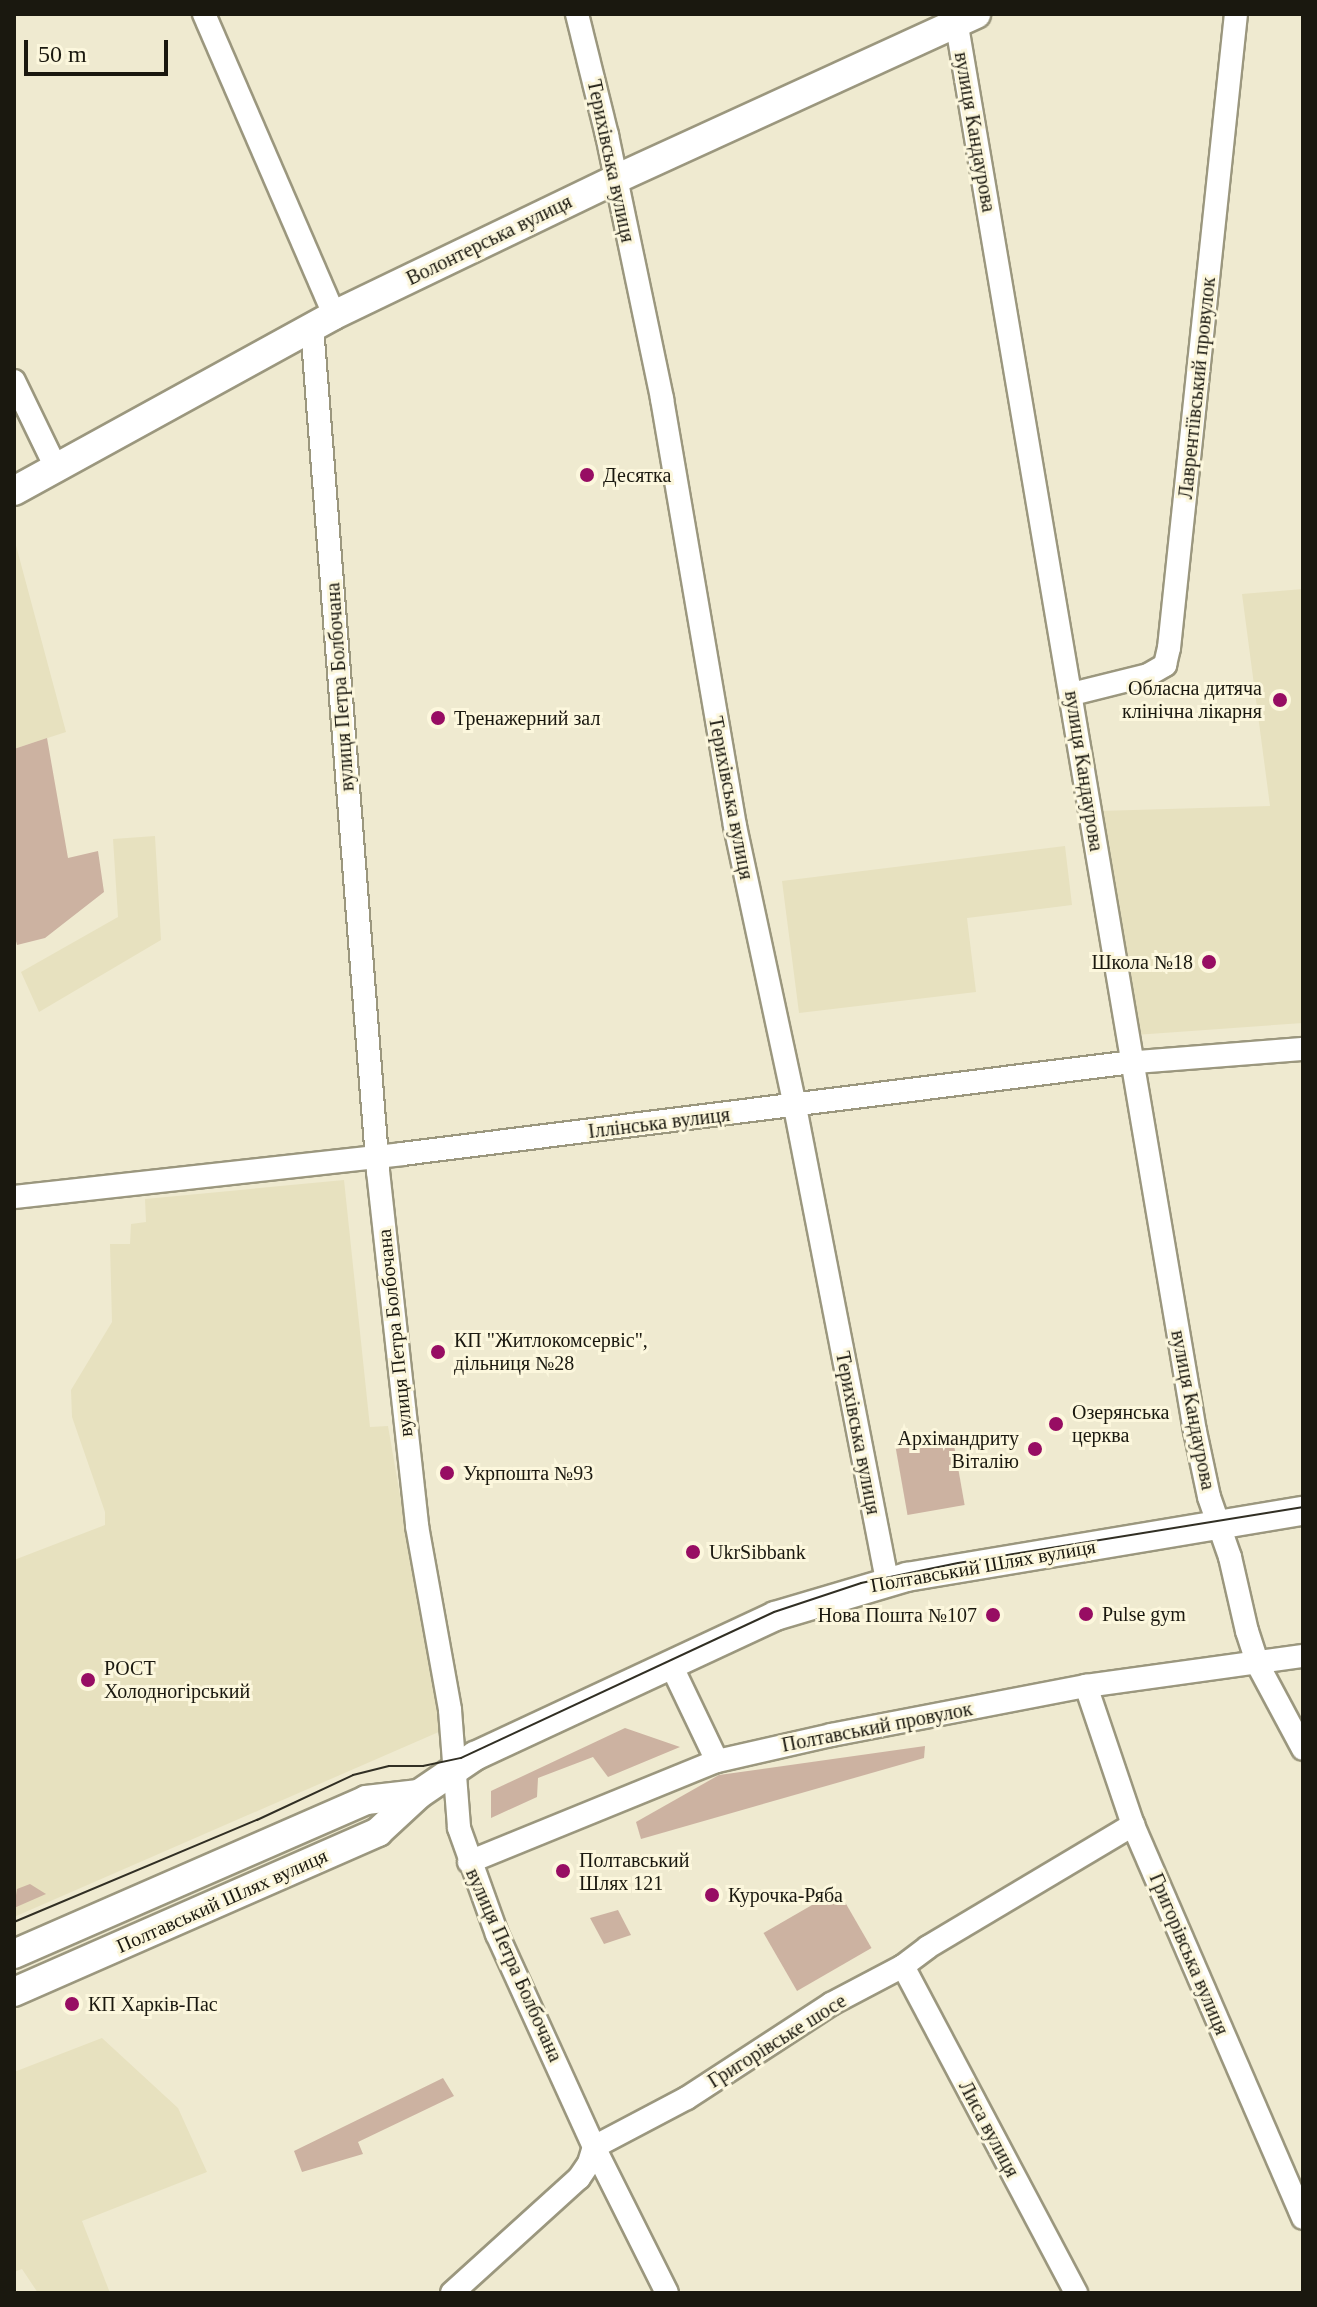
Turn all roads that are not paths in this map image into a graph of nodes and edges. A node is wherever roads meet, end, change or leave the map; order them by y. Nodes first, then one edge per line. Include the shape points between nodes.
1 (204, 14) edge
2 (577, 14) edge
3 (1236, 14) edge
4 (962, 17) edge
5 (616, 179) junction
6 (323, 321) junction
7 (14, 381) edge
8 (56, 468) junction
9 (14, 491) edge
10 (1072, 694) junction
11 (1303, 1049) edge
12 (1132, 1062) junction
13 (795, 1107) junction
14 (377, 1157) junction
15 (14, 1197) edge
16 (1303, 1511) edge
17 (1220, 1526) junction
18 (887, 1581) junction
19 (1303, 1656) edge
20 (671, 1665) junction
21 (1258, 1665) junction
22 (1086, 1686) junction
23 (1303, 1749) edge
24 (717, 1761) junction
25 (455, 1769) junction
26 (419, 1794) junction
27 (1133, 1825) junction
28 (469, 1862) junction
29 (14, 1954) edge
30 (903, 1966) junction
31 (14, 1992) edge
32 (594, 2147) junction
33 (1303, 2218) edge
34 (452, 2293) edge
35 (667, 2293) edge
36 (1076, 2293) edge

1 - 6 street, вулиця Петра Болбочана
2 - 5 street, Терихівська вулиця
3 - 10 street, Лаврентіївський провулок via 1165,665 1148,675
4 - 5 main road, Волонтерська вулиця
4 - 10 street, вулиця Кандаурова
5 - 6 main road, Волонтерська вулиця
5 - 13 street, Терихівська вулиця via 662,399 735,826
6 - 8 main road, Волонтерська вулиця
6 - 14 street, вулиця Петра Болбочана
7 - 8 street
8 - 9 main road, Волонтерська вулиця
10 - 12 street, вулиця Кандаурова
11 - 12 street, Іллінська вулиця
12 - 13 street, Іллінська вулиця
12 - 17 street, вулиця Кандаурова via 1195,1431
13 - 14 street, Іллінська вулиця
13 - 18 street, Терихівська вулиця
14 - 15 street, Іллінська вулиця
14 - 25 street, вулиця Петра Болбочана via 417,1526 450,1710
16 - 17 main road, Полтавський Шлях вулиця
17 - 18 main road, Полтавський Шлях вулиця
17 - 21 street, вулиця Кандаурова
18 - 20 main road, Полтавський Шлях вулиця via 775,1616
19 - 21 street, Полтавський провулок
20 - 24 street
20 - 25 main road, Полтавський Шлях вулиця
21 - 22 street, Полтавський провулок
21 - 23 street, вулиця Кандаурова
22 - 24 street, Полтавський провулок
22 - 27 street, Григорівська вулиця
24 - 28 street, Полтавський провулок
25 - 26 main road, Полтавський Шлях вулиця
25 - 28 street, вулиця Петра Болбочана via 459,1828
26 - 29 main road, Полтавський Шлях вулиця via 366,1800
26 - 31 main road, Полтавський Шлях вулиця via 378,1832
27 - 30 street, Григорівське шосе
27 - 33 street, Григорівська вулиця
28 - 32 street, вулиця Петра Болбочана
30 - 32 street, Григорівське шосе via 831,2004 687,2098
30 - 36 street, Лиса вулиця
32 - 34 street via 579,2178
32 - 35 street, вулиця Петра Болбочана

